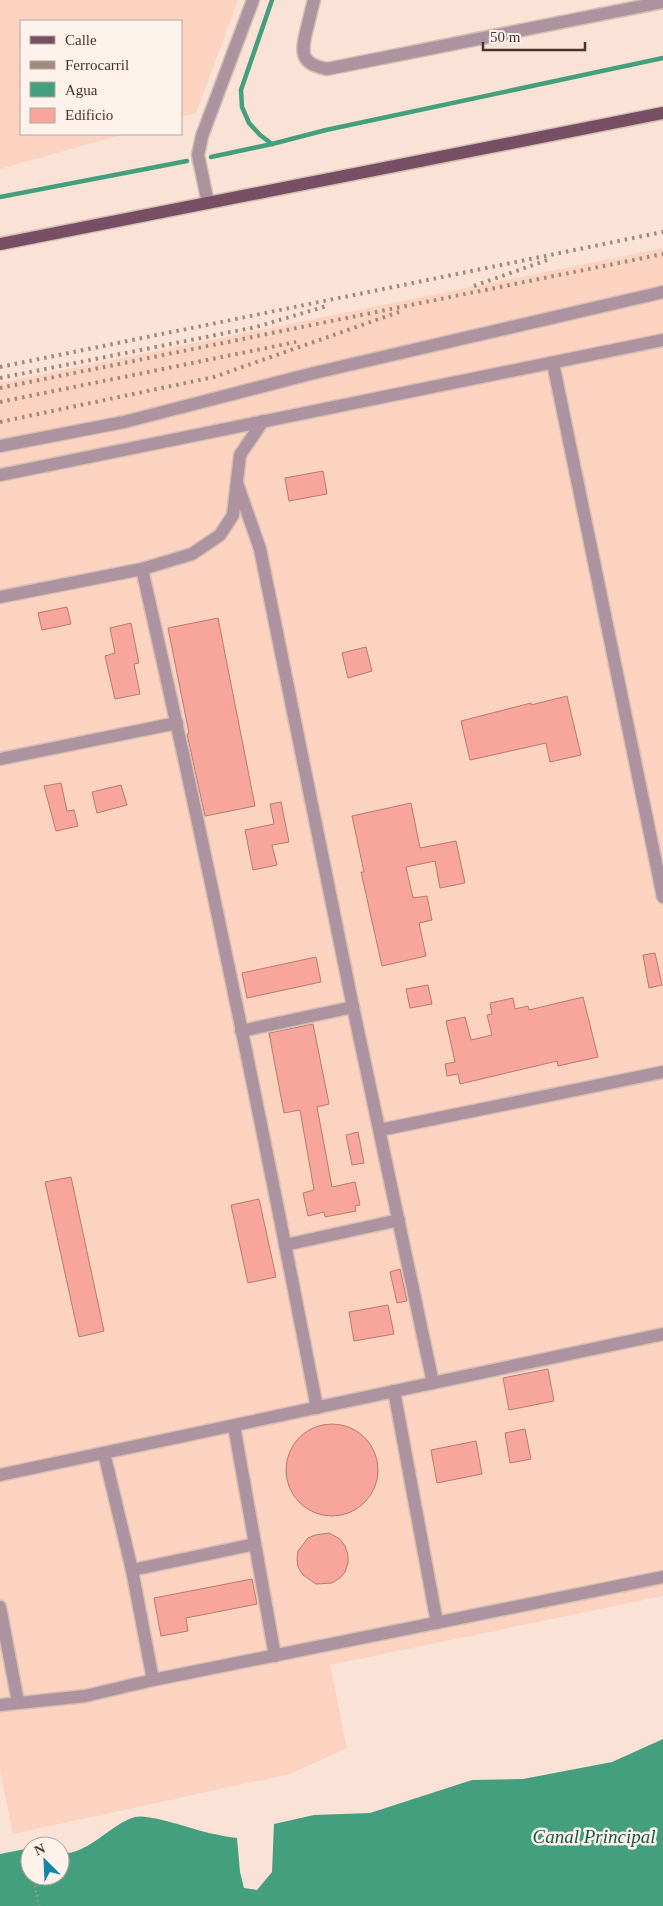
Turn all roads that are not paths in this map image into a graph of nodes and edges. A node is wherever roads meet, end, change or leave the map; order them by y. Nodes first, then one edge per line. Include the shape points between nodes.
1 (253, 0) edge
2 (314, 0) edge
3 (663, 2) edge
4 (663, 113) edge
5 (208, 203) junction
6 (0, 244) edge
7 (663, 292) edge
8 (663, 340) edge
9 (553, 364) junction
10 (263, 421) junction
11 (0, 446) edge
12 (0, 475) edge
13 (237, 483) junction
14 (142, 569) junction
15 (0, 597) edge
16 (177, 723) junction
17 (0, 759) edge
18 (663, 897) edge
19 (353, 1007) junction
20 (241, 1031) junction
21 (663, 1072) edge
22 (380, 1130) junction
23 (399, 1220) junction
24 (285, 1245) junction
25 (663, 1334) edge
26 (433, 1383) junction
27 (394, 1391) junction
28 (317, 1408) junction
29 (234, 1426) junction
30 (104, 1453) junction
31 (0, 1475) edge
32 (255, 1544) junction
33 (132, 1570) junction
34 (663, 1577) edge
35 (0, 1606) edge
36 (437, 1623) junction
37 (275, 1656) junction
38 (153, 1680) junction
39 (18, 1702) junction
40 (0, 1705) edge

1 - 5 street via 202,136 198,155
2 - 3 street via 302,49 306,61 315,67 327,68
4 - 5 main road
5 - 6 main road
7 - 11 street via 314,373 124,422
8 - 9 street
9 - 10 street
9 - 18 street
10 - 12 street
10 - 13 street via 240,455
13 - 14 street via 233,515 220,535 192,554
13 - 19 street via 260,549
14 - 15 street
14 - 16 street
16 - 17 street
16 - 20 street
19 - 20 street
19 - 22 street
20 - 24 street
21 - 22 street
22 - 23 street
23 - 24 street
23 - 26 street
24 - 28 street
25 - 26 street
26 - 27 street
27 - 28 street
27 - 36 street
28 - 29 street
29 - 30 street
29 - 32 street
30 - 31 street
30 - 33 street
32 - 33 street
32 - 37 street
33 - 38 street
34 - 36 street
35 - 39 street
36 - 37 street
37 - 38 street
38 - 39 street via 85,1696
39 - 40 street

